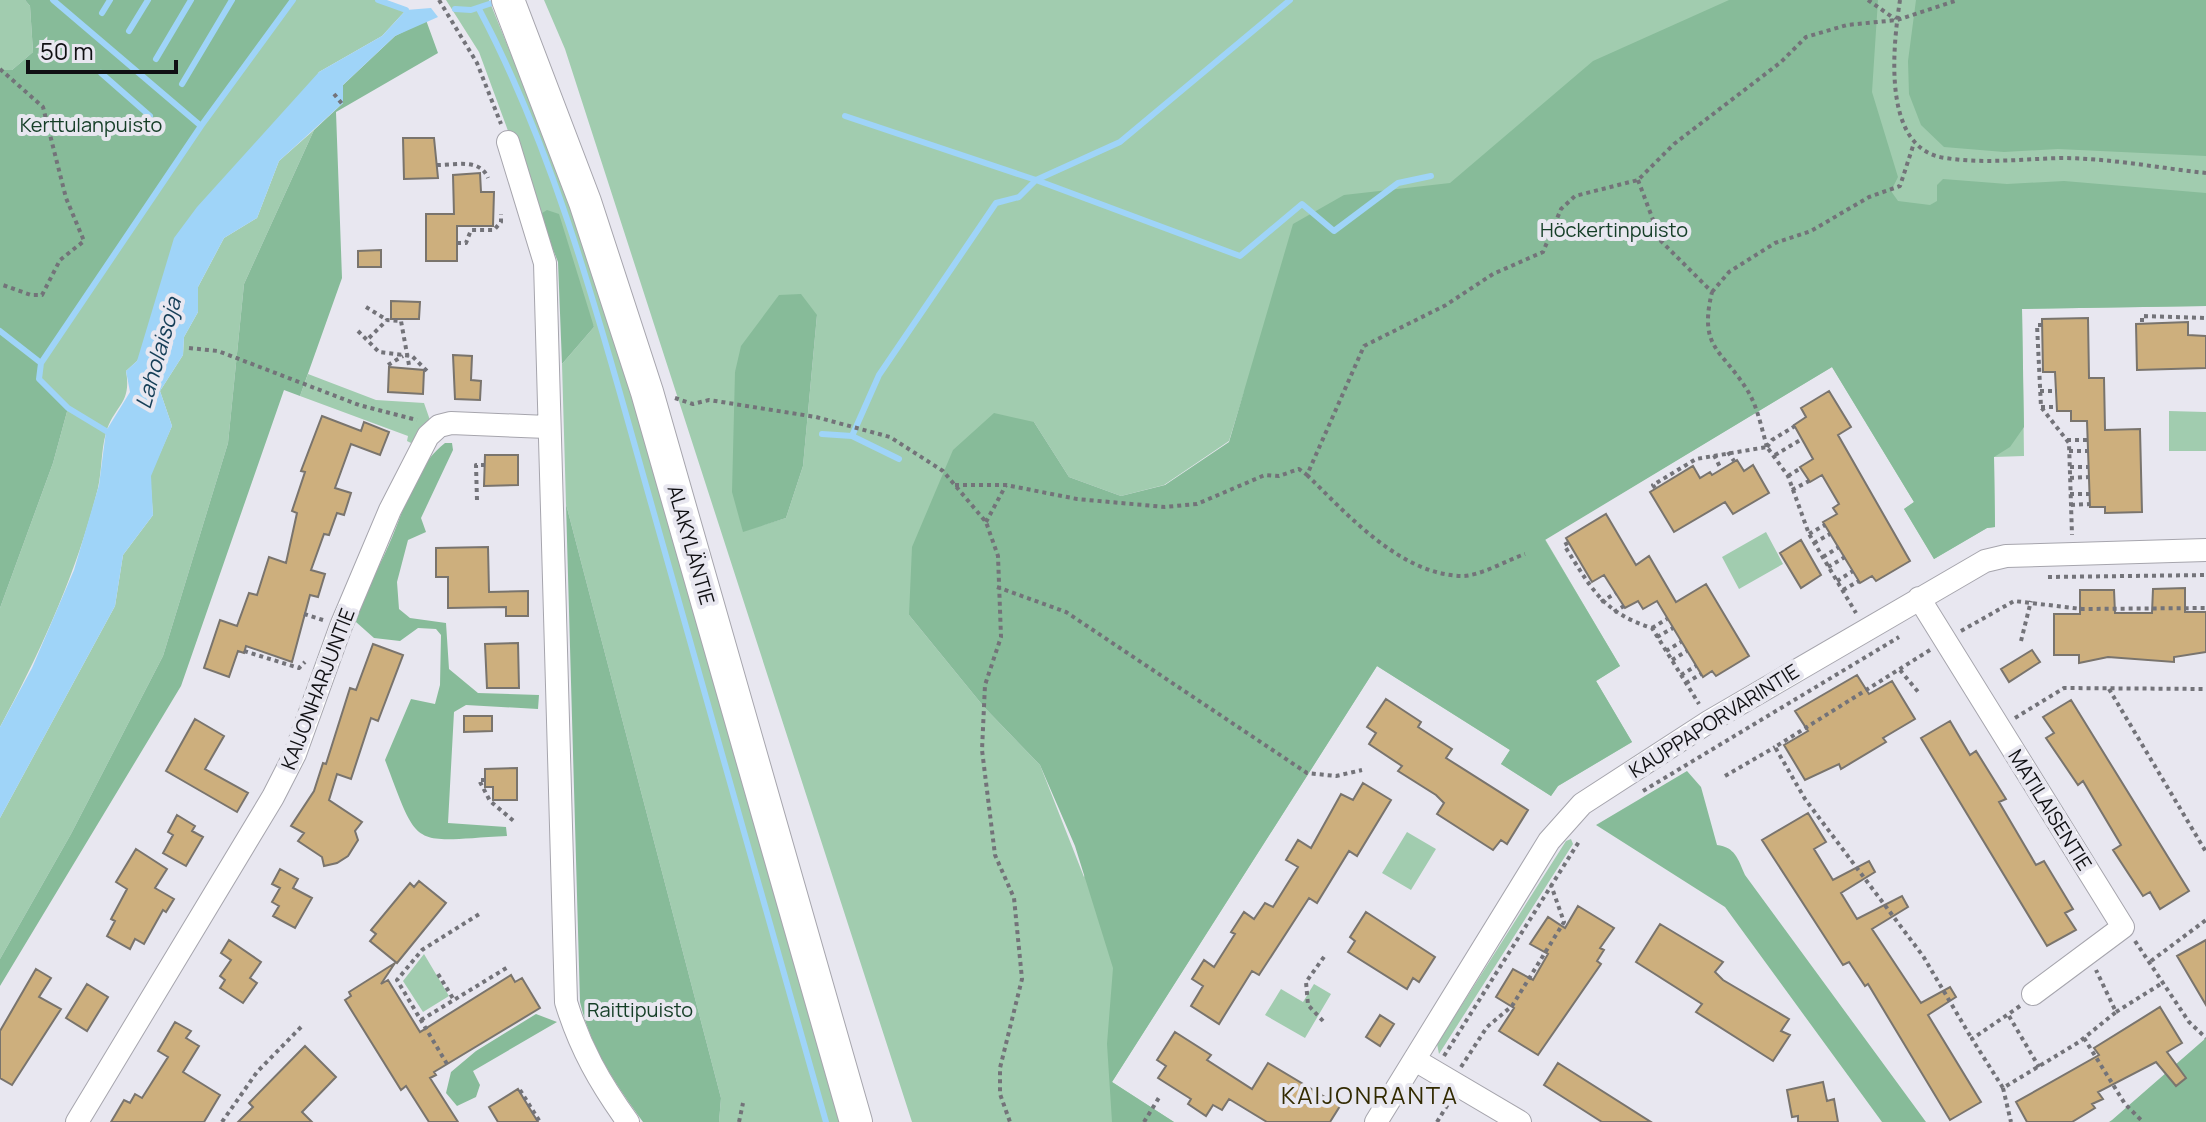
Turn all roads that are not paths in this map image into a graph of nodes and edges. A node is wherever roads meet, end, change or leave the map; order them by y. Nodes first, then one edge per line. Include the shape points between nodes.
1 (508, 0) edge
2 (508, 142) road end
3 (547, 427) junction
4 (2206, 550) edge
5 (1919, 598) junction
6 (2033, 994) road end
7 (1434, 1071) junction
8 (855, 1114) edge
9 (77, 1122) edge
10 (628, 1122) edge
11 (1376, 1122) edge
12 (1520, 1122) edge

1 - 8 main road, ALAKYLÄNTIE via 585,202 647,392
2 - 3 street via 545,263
3 - 9 street, KAIJONHARJUNTIE via 451,423 428,436 390,510 295,754 273,797
3 - 10 street via 566,1002 595,1076
4 - 5 street, KAUPPAPORVARINTIE via 2006,556 1985,561
5 - 6 street, MATILAISENTIE via 2123,927
5 - 7 street, KAUPPAPORVARINTIE via 1710,721 1582,804 1563,822
7 - 11 street, KAUPPAPORVARINTIE
7 - 12 street

